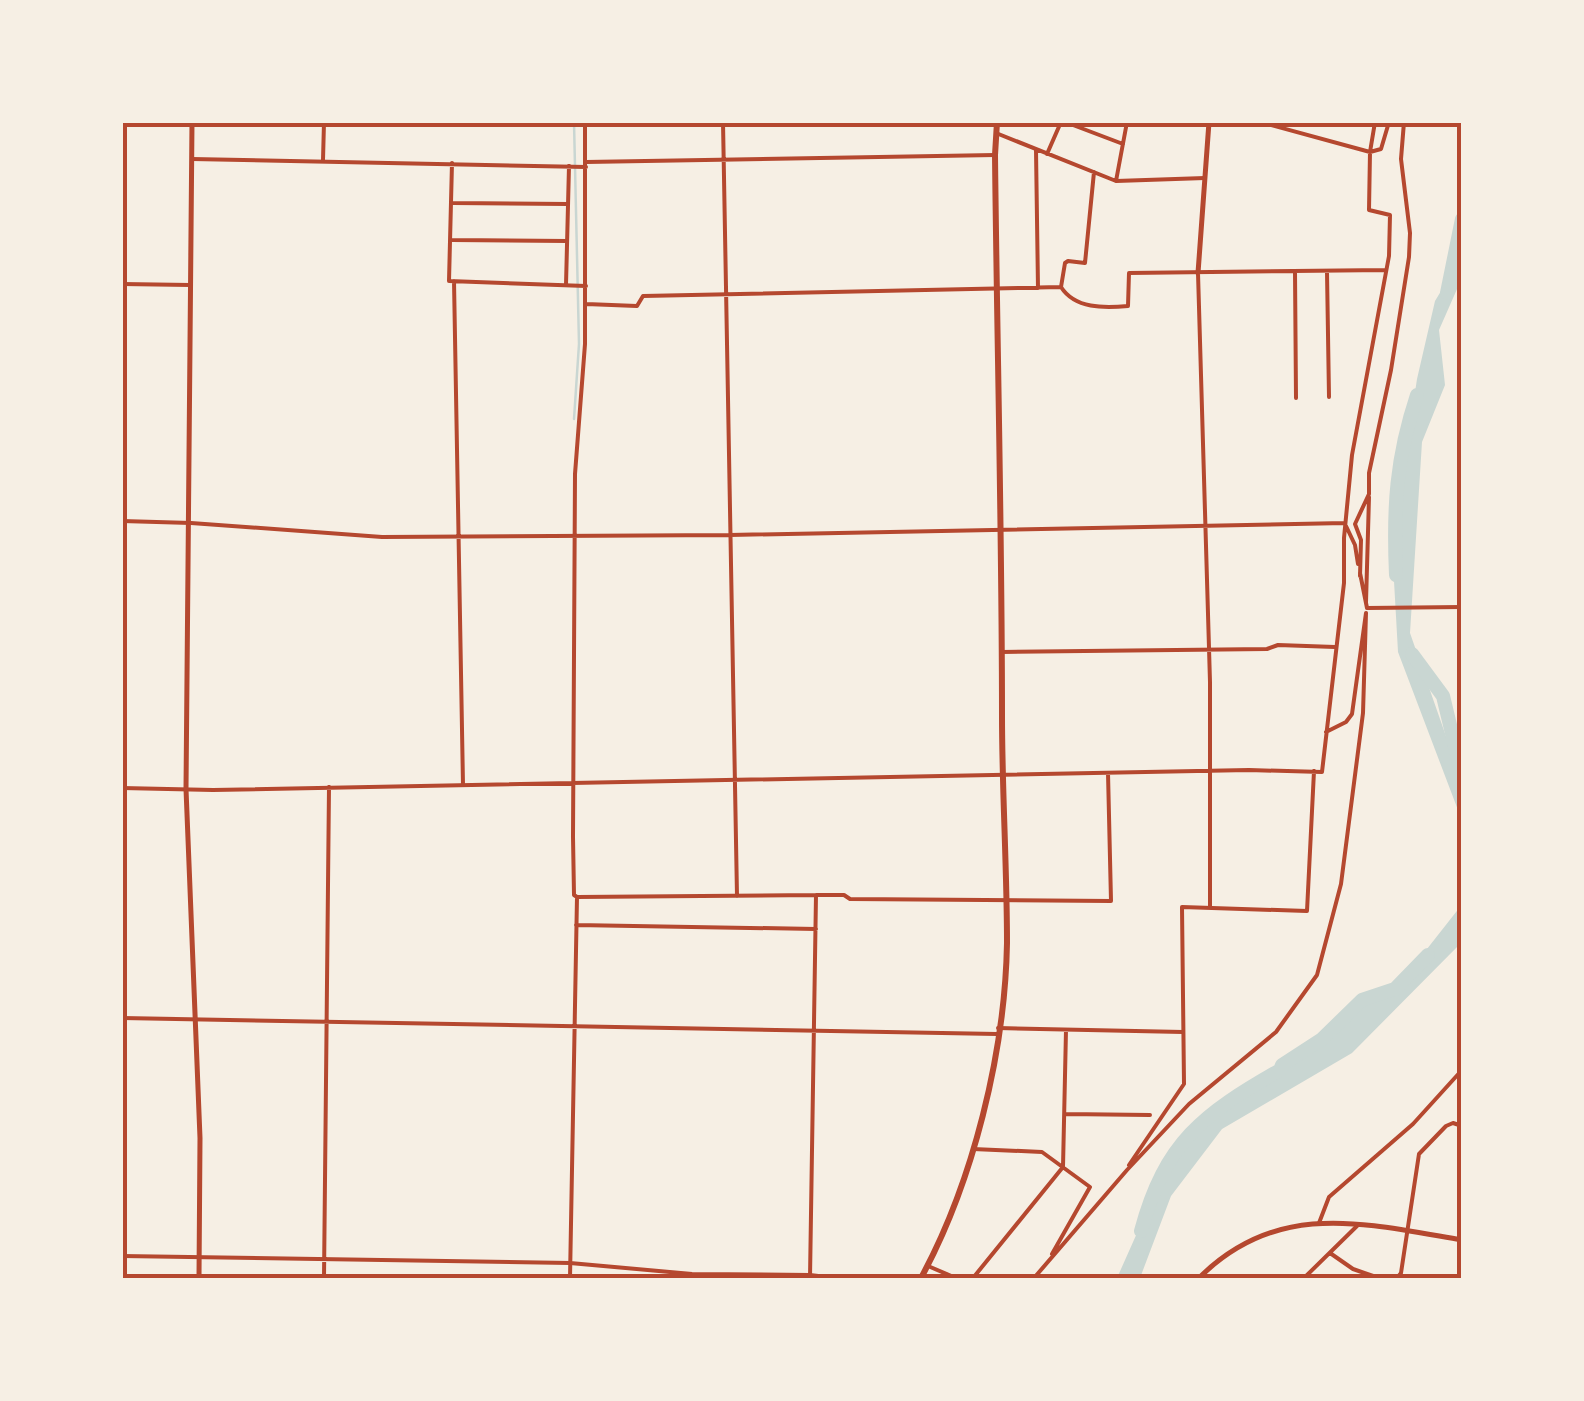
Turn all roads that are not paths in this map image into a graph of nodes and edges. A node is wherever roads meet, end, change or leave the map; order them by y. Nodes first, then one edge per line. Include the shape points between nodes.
1 (192, 122) edge
2 (324, 122) edge
3 (584, 122) edge
4 (723, 122) edge
5 (997, 122) edge
6 (1063, 122) edge
7 (1126, 122) edge
8 (1209, 122) edge
9 (1260, 122) edge
10 (1374, 122) edge
11 (1389, 122) edge
12 (1404, 122) edge
13 (996, 134) junction
14 (1123, 144) junction
15 (1036, 150) junction
16 (1370, 152) junction
17 (1048, 154) junction
18 (994, 155) junction
19 (724, 158) junction
20 (192, 159) junction
21 (323, 160) junction
22 (452, 162) junction
23 (586, 164) junction
24 (569, 166) junction
25 (1094, 172) junction
26 (1205, 178) junction
27 (1116, 181) junction
28 (451, 203) junction
29 (568, 204) junction
30 (450, 240) junction
31 (567, 242) junction
32 (1386, 270) junction
33 (1327, 271) junction
34 (1295, 272) junction
35 (1198, 273) junction
36 (454, 282) junction
37 (122, 284) edge
38 (566, 285) junction
39 (190, 286) junction
40 (586, 286) junction
41 (1061, 287) junction
42 (996, 288) junction
43 (1038, 288) junction
44 (725, 294) junction
45 (586, 304) junction
46 (1296, 398) dead end
47 (1329, 398) dead end
48 (1369, 494) junction
49 (122, 521) edge
50 (191, 523) junction
51 (1345, 523) junction
52 (1205, 525) junction
53 (1001, 529) junction
54 (574, 535) junction
55 (730, 535) junction
56 (458, 537) junction
57 (1360, 576) junction
58 (1462, 607) edge
59 (1368, 608) junction
60 (1208, 647) junction
61 (1335, 647) junction
62 (1002, 652) junction
63 (1326, 732) junction
64 (1209, 772) junction
65 (1314, 772) junction
66 (1108, 773) junction
67 (1002, 776) junction
68 (734, 780) junction
69 (575, 784) junction
70 (463, 786) junction
71 (122, 788) edge
72 (328, 788) junction
73 (186, 789) junction
74 (816, 895) junction
75 (736, 896) junction
76 (576, 898) junction
77 (1005, 901) junction
78 (1210, 908) junction
79 (576, 925) junction
80 (816, 929) junction
81 (122, 1018) edge
82 (195, 1020) junction
83 (328, 1022) junction
84 (574, 1027) junction
85 (1066, 1030) junction
86 (815, 1031) junction
87 (998, 1031) junction
88 (1183, 1032) junction
89 (1462, 1070) edge
90 (1064, 1114) junction
91 (1150, 1115) dead end
92 (1462, 1126) edge
93 (973, 1149) junction
94 (1063, 1167) junction
95 (1127, 1170) junction
96 (1319, 1223) junction
97 (1359, 1224) junction
98 (1409, 1231) junction
99 (1462, 1240) edge
100 (1329, 1252) junction
101 (122, 1256) edge
102 (199, 1257) junction
103 (324, 1260) junction
104 (1048, 1262) junction
105 (570, 1263) junction
106 (928, 1266) junction
107 (810, 1277) edge
108 (199, 1278) edge
109 (324, 1278) edge
110 (570, 1278) edge
111 (836, 1278) edge
112 (922, 1278) edge
113 (956, 1278) edge
114 (973, 1278) edge
115 (1034, 1278) edge
116 (1199, 1278) edge
117 (1304, 1278) edge
118 (1379, 1278) edge
119 (1397, 1278) edge

1 - 20 street
2 - 21 street
3 - 23 street
4 - 19 street
5 - 13 main road
6 - 14 street
6 - 17 street
7 - 14 street
8 - 26 street
9 - 16 street
10 - 16 street
11 - 16 street via 1381,149
12 - 48 street via 1409,257
13 - 15 street
13 - 18 main road
14 - 27 street
15 - 17 street
15 - 43 street
16 - 32 street via 1369,210 1390,215
17 - 25 street
18 - 19 street
18 - 42 main road
19 - 23 street
19 - 44 street
20 - 21 street
20 - 39 street
21 - 22 street
22 - 24 street
22 - 28 street
23 - 24 street
23 - 40 street
24 - 29 street
25 - 27 street
25 - 41 street via 1086,263 1068,260
26 - 27 street
26 - 35 street
28 - 29 street
28 - 30 street
29 - 31 street
30 - 31 street
30 - 36 street
31 - 38 street
32 - 33 street
32 - 51 street
33 - 34 street
33 - 47 street
34 - 35 street
34 - 46 street
35 - 41 street via 1129,274 1128,306 1099,308 1067,297
35 - 52 street
36 - 38 street
36 - 56 street
37 - 39 street
38 - 40 street
39 - 50 street
40 - 45 street
41 - 43 street
42 - 43 street
42 - 44 street
42 - 53 main road
44 - 45 street via 644,296 637,306
44 - 55 street
45 - 54 street
48 - 57 street via 1355,524
48 - 59 street
49 - 50 street
50 - 56 street
50 - 73 street
51 - 52 street
51 - 57 street
51 - 61 street
52 - 53 street
52 - 60 street
53 - 55 street
53 - 62 main road
54 - 55 street
54 - 56 street
54 - 69 street
55 - 68 street
56 - 70 street
57 - 59 street
58 - 59 street
59 - 63 street via 1352,714
59 - 95 street via 1363,713 1341,884 1316,975 1276,1032 1189,1104
60 - 61 street
60 - 62 street
60 - 64 street
61 - 63 street
62 - 67 main road
63 - 65 street via 1322,772
64 - 65 street
64 - 66 street
64 - 78 street
65 - 78 street via 1308,911
66 - 67 street
66 - 77 street via 1111,901
67 - 68 street
67 - 77 main road
68 - 69 street
68 - 75 street
69 - 70 street
69 - 76 street
70 - 72 street
71 - 73 street
72 - 73 street
72 - 83 street
73 - 82 street
74 - 75 street
74 - 77 street
74 - 80 street
75 - 76 street
76 - 79 street
77 - 87 main road
78 - 88 street via 1182,906
79 - 80 street
79 - 84 street
80 - 86 street
81 - 82 street
82 - 83 street
82 - 102 street
83 - 84 street
83 - 103 street
84 - 86 street
84 - 105 street
85 - 87 street
85 - 88 street
85 - 90 street
86 - 87 street
86 - 107 street
87 - 93 main road
88 - 95 street via 1184,1084
89 - 96 street via 1413,1124 1329,1197
90 - 91 street
90 - 94 street
92 - 98 street via 1446,1126 1419,1154
93 - 94 street via 1042,1152
93 - 106 main road
94 - 104 street via 1090,1187
94 - 114 street
95 - 104 street
96 - 97 street
96 - 116 street via 1254,1237
97 - 98 street
97 - 100 street
98 - 99 street
98 - 119 street
100 - 117 street
100 - 118 street
101 - 102 street
102 - 103 street
102 - 108 street
103 - 105 street
103 - 109 street
104 - 115 street
105 - 107 street
105 - 110 street
106 - 112 main road
106 - 113 street
107 - 111 street

